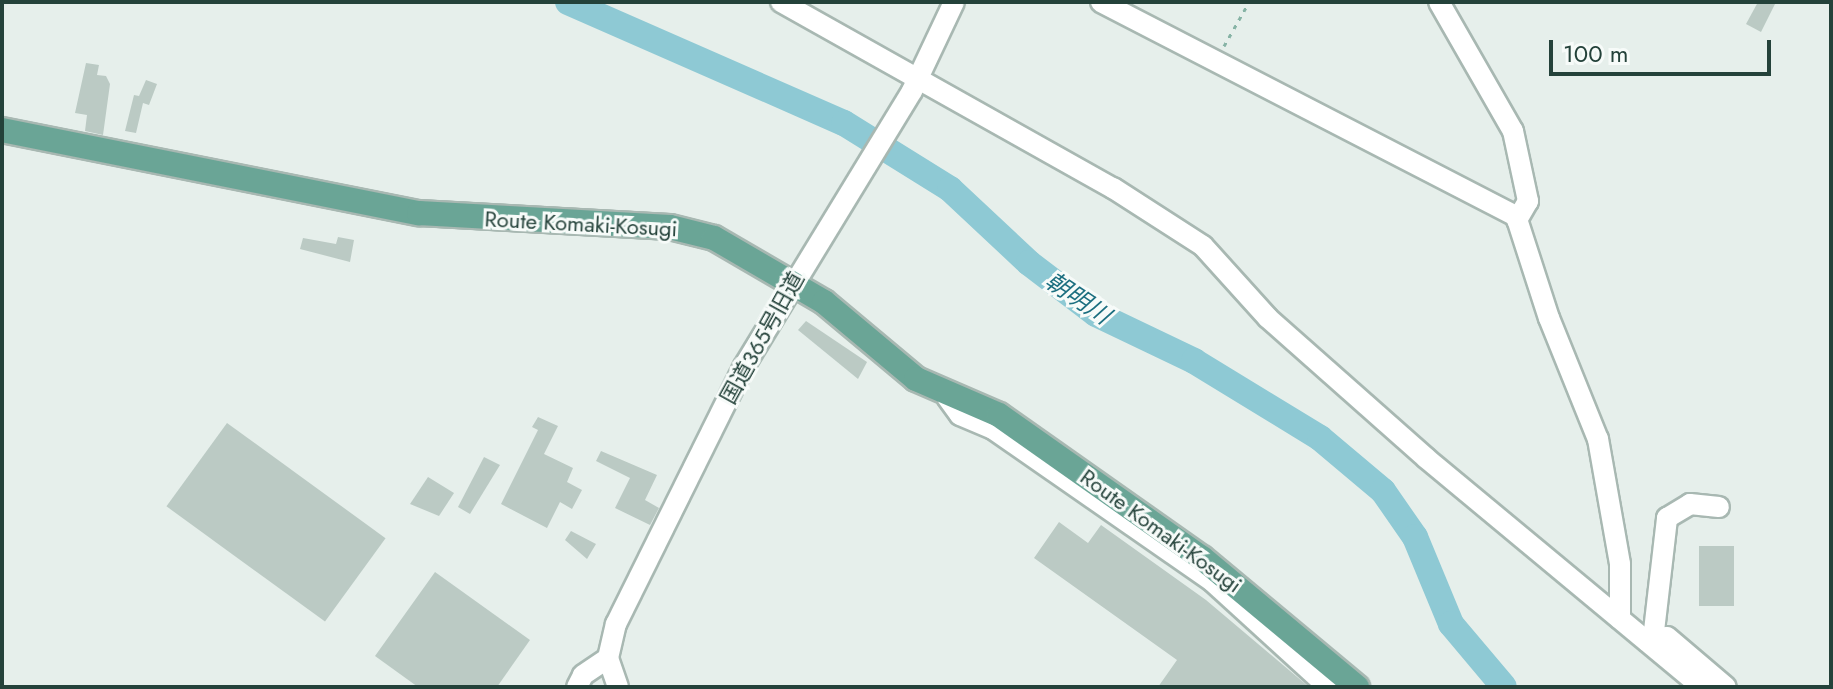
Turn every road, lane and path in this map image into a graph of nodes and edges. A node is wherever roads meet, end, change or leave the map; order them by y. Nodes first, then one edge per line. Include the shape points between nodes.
1 (781, 2) edge
2 (954, 2) edge
3 (1101, 2) edge
4 (1249, 2) edge
5 (1439, 2) edge
6 (1214, 63) junction
7 (915, 86) junction
8 (2, 130) edge
9 (1517, 220) junction
10 (793, 280) junction
11 (947, 397) junction
12 (1719, 507) dead end
13 (1620, 619) junction
14 (1647, 641) junction
15 (608, 658) junction
16 (577, 687) edge
17 (618, 687) edge
18 (1328, 687) edge
19 (1357, 687) edge
20 (1702, 687) edge
21 (1726, 687) edge

1 - 7 street
2 - 7 street, 国道365号旧道
3 - 6 street
4 - 6 path
5 - 9 street via 1513,131 1528,201
6 - 9 street
7 - 10 street, 国道365号旧道
7 - 13 street via 1113,188 1203,246 1268,318
8 - 10 main road, Route Komaki-Kosugi via 419,213 693,230
9 - 13 street via 1598,439 1620,564
10 - 11 main road, Route Komaki-Kosugi via 916,379
10 - 15 street, 国道365号旧道 via 743,368 616,624
11 - 18 street via 960,415 993,429 1213,582
11 - 19 main road, Route Komaki-Kosugi via 999,415 1190,549
12 - 14 street via 1690,504 1667,518 1654,631
13 - 14 street
14 - 20 street
14 - 21 street via 1667,637
15 - 16 street via 583,675
15 - 17 street

